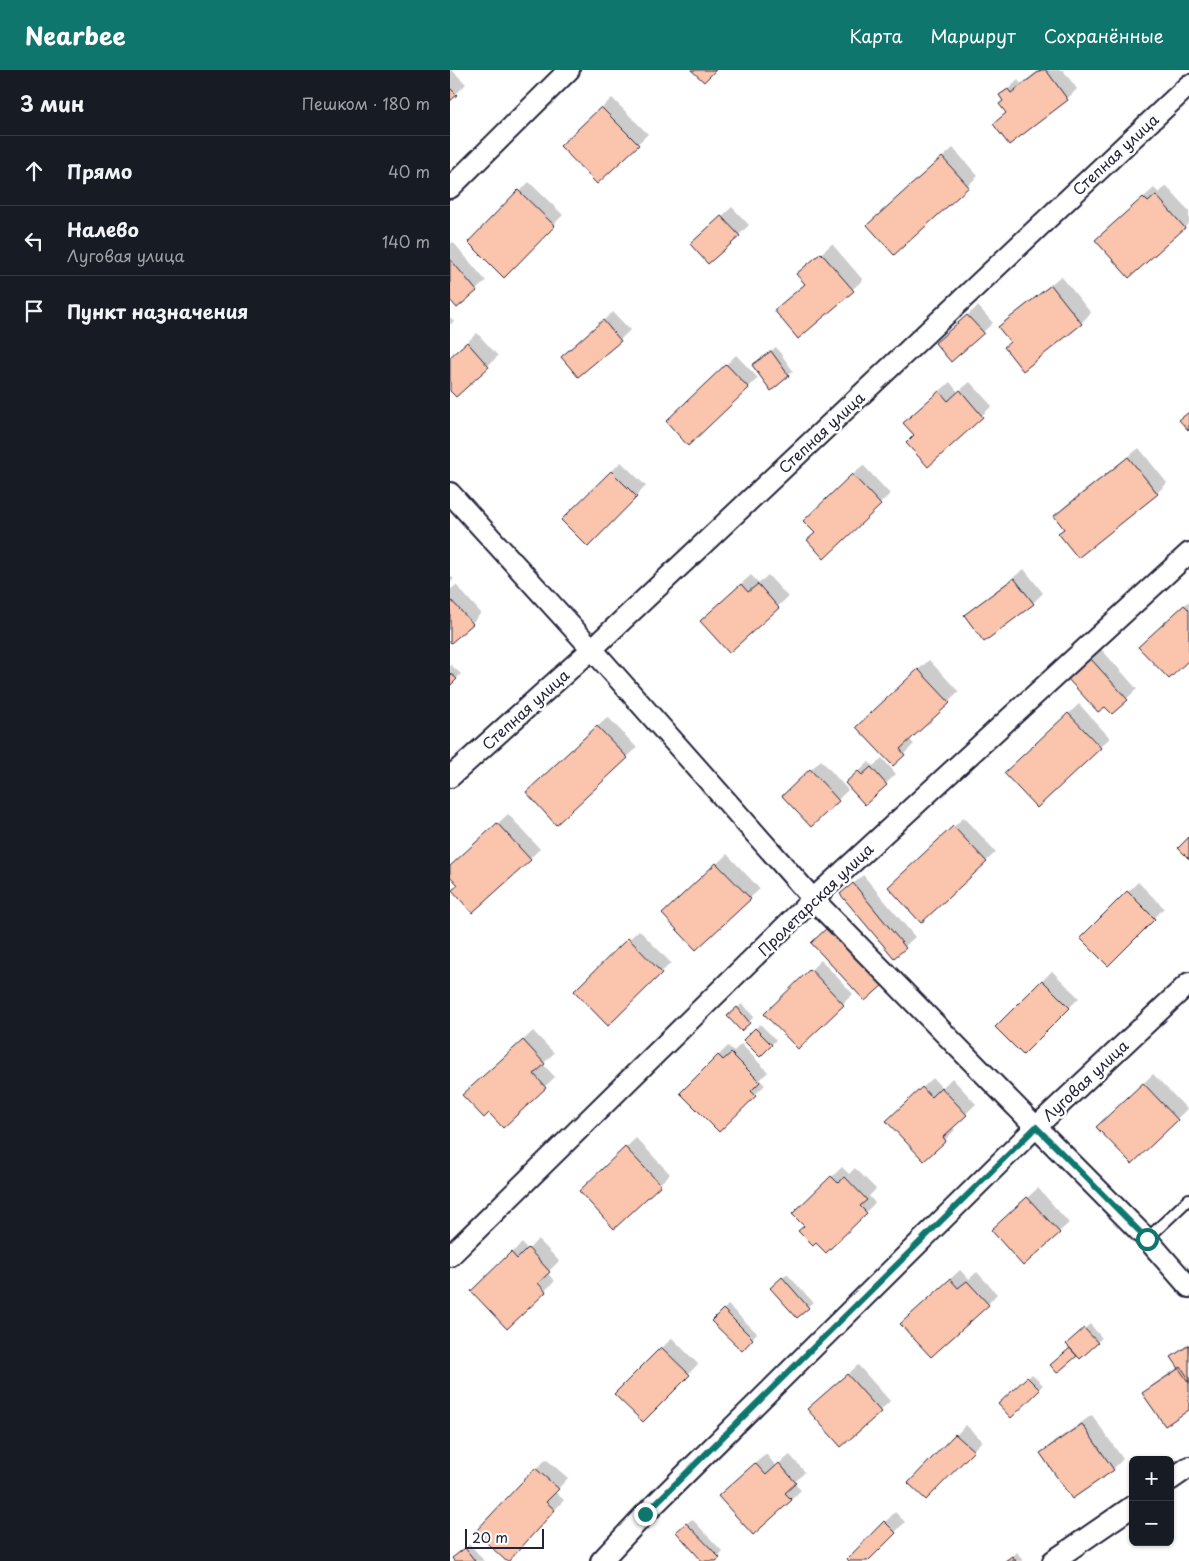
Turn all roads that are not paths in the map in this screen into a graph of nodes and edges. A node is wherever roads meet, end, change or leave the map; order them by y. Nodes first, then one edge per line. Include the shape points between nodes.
1 (569, 70) edge
2 (1189, 85) edge
3 (450, 188) edge
4 (450, 493) edge
5 (1189, 553) edge
6 (592, 649) junction
7 (450, 777) edge
8 (813, 899) junction
9 (1189, 982) edge
10 (1036, 1127) junction
11 (1189, 1199) edge
12 (1147, 1239) junction
13 (450, 1256) edge
14 (1189, 1287) edge
15 (1189, 1467) edge
16 (1174, 1477) edge
17 (1129, 1509) edge
18 (601, 1561) edge
19 (1053, 1561) edge

1 - 3 street
2 - 6 street, Степная улица
4 - 6 street
5 - 8 street, Пролетарская улица
6 - 7 street, Степная улица
6 - 8 street
8 - 10 street
8 - 13 street, Пролетарская улица
9 - 10 street, Луговая улица
10 - 12 street
10 - 18 street, Луговая улица
11 - 12 lane
12 - 14 street
15 - 16 street
17 - 19 street

